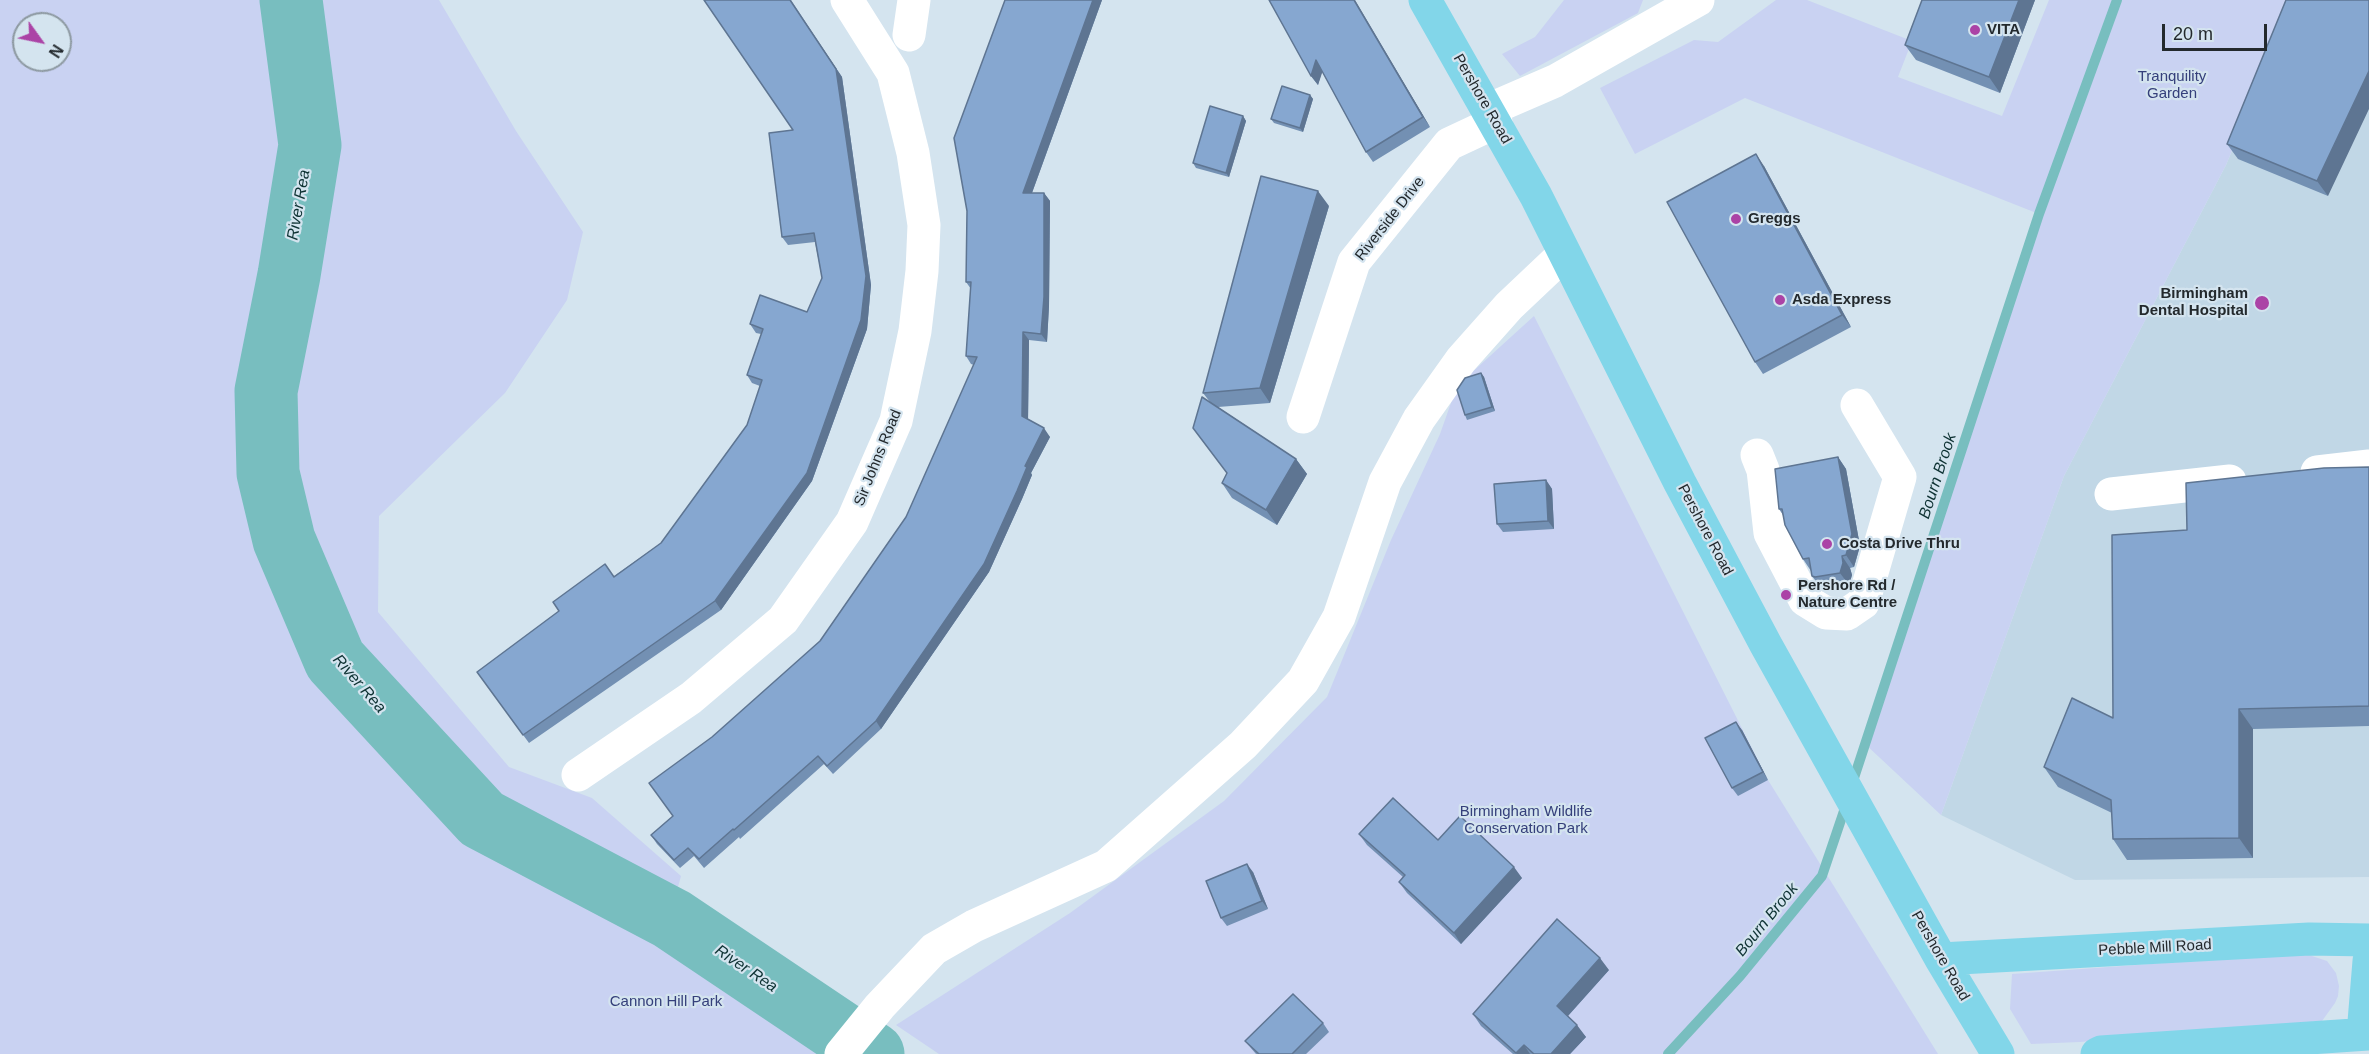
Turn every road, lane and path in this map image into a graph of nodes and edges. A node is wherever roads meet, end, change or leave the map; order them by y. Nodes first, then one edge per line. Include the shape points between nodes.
1 (847, 0) edge
2 (914, 0) edge
3 (1425, 0) edge
4 (1698, 0) edge
5 (1655, 13) edge
6 (909, 35) dead end
7 (1492, 116) junction
8 (1564, 254) junction
9 (1857, 405) dead end
10 (1303, 417) dead end
11 (1757, 455) dead end
12 (2369, 466) edge
13 (2111, 494) dead end
14 (578, 775) dead end
15 (2369, 940) edge
16 (1941, 960) junction
17 (2369, 962) edge
18 (2366, 1034) edge
19 (842, 1054) edge
20 (1998, 1054) edge
21 (2097, 1054) edge

1 - 14 street, Sir Johns Road via 894,72 913,153 924,225 915,330 896,421 852,522 783,620 691,698
2 - 6 street
3 - 7 main road, Pershore Road
4 - 5 street, Riverside Drive
5 - 7 street, Riverside Drive via 1555,81
7 - 8 main road, Pershore Road
7 - 10 street, Riverside Drive via 1449,144 1354,262
8 - 16 main road, Pershore Road via 1685,492
8 - 19 street via 1509,306 1461,360 1419,419 1385,482 1339,617 1303,681 1243,745 1106,866 934,949 880,1006
9 - 11 street via 1900,477 1863,603 1847,614 1826,613 1805,600 1770,533 1763,470
12 - 13 street
15 - 16 main road, Pebble Mill Road via 2309,939
16 - 20 main road, Pershore Road
17 - 18 main road
18 - 21 main road

